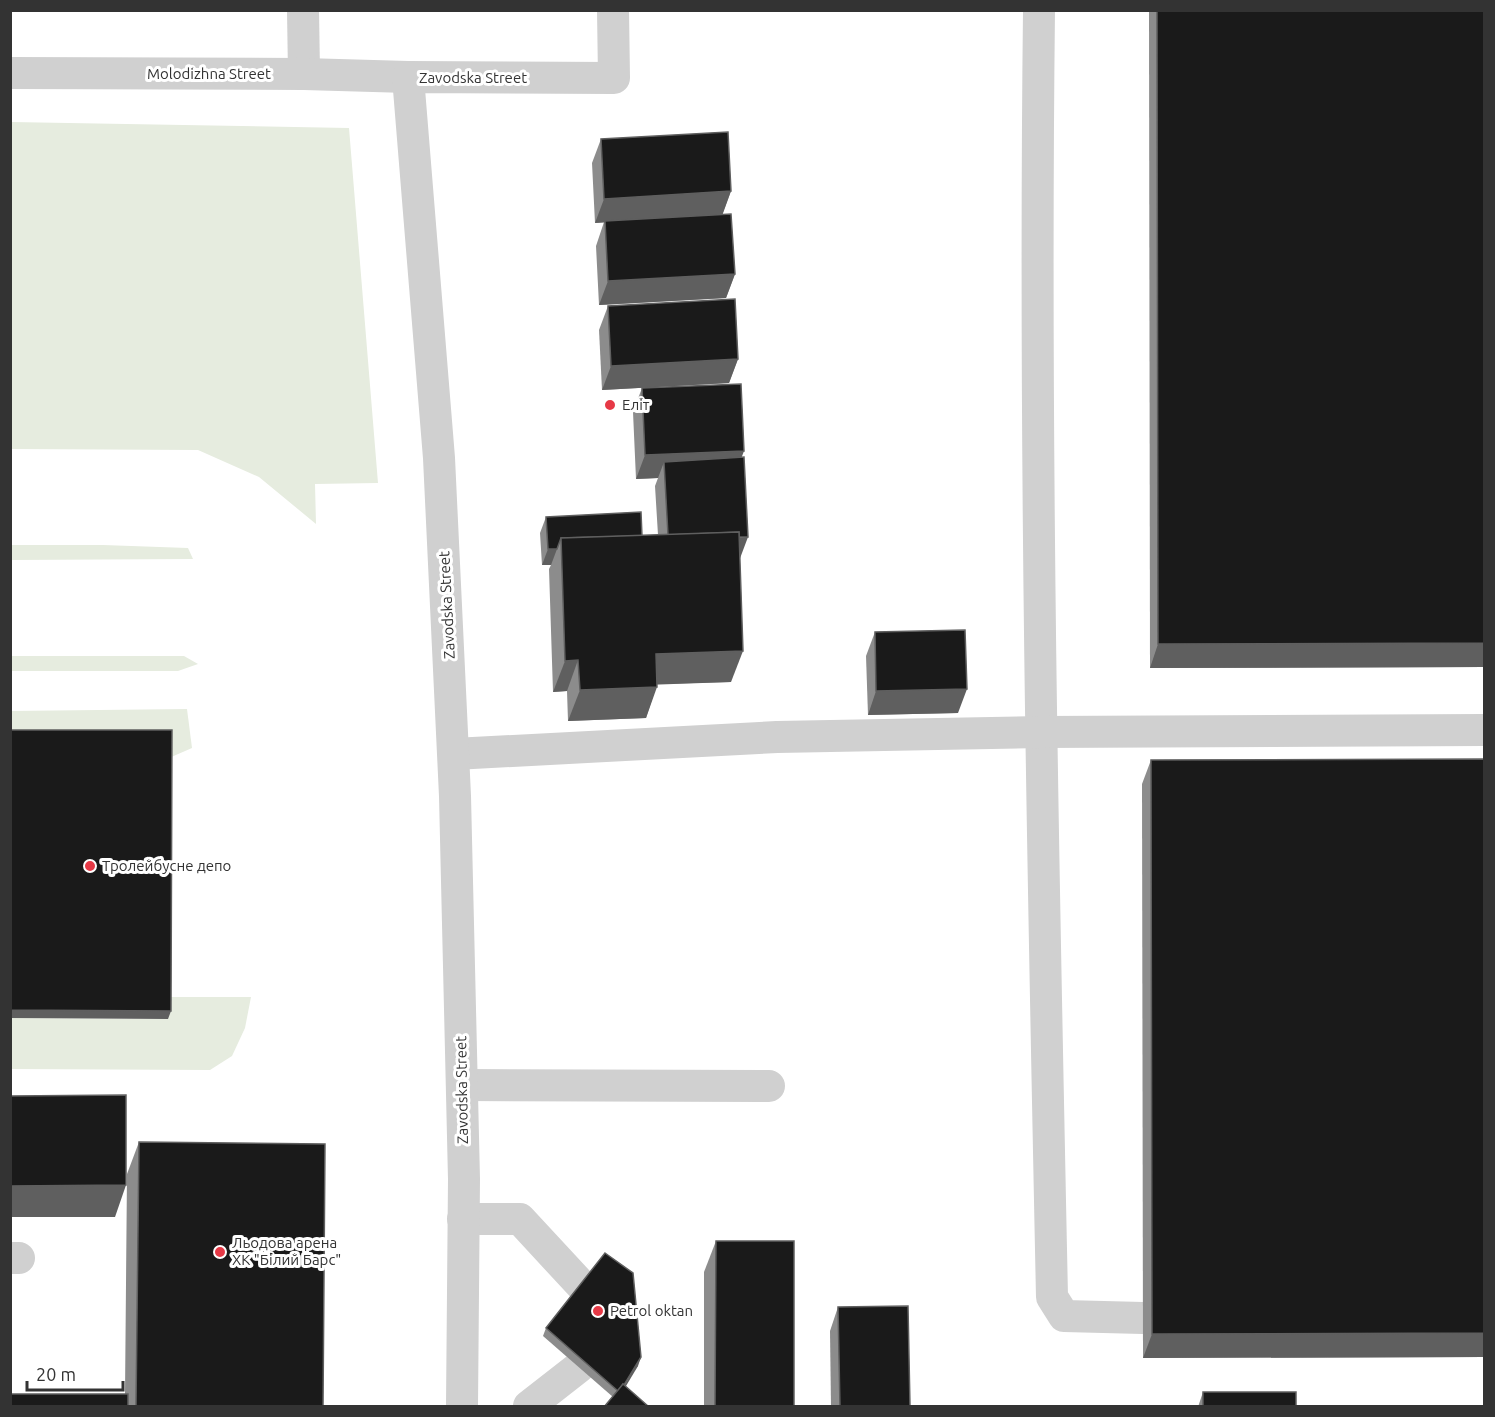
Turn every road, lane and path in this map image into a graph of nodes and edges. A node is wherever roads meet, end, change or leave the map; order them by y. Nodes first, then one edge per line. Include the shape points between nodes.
1 (303, 10) edge
2 (613, 10) edge
3 (1039, 10) edge
4 (10, 73) edge
5 (304, 74) junction
6 (408, 77) junction
7 (1485, 730) edge
8 (1040, 732) junction
9 (454, 754) junction
10 (462, 1085) junction
11 (769, 1086) dead end
12 (463, 1219) junction
13 (582, 1286) edge
14 (1143, 1318) dead end
15 (579, 1367) edge
16 (462, 1407) edge
17 (530, 1407) edge

1 - 5 street
2 - 6 street, Zavodska Street via 614,78
3 - 8 street
4 - 5 street, Molodizhna Street
5 - 6 street, Molodizhna Street
6 - 9 street, Zavodska Street via 440,458
7 - 8 street
8 - 9 street via 777,737
8 - 14 street via 1052,1297 1064,1316
9 - 10 street, Zavodska Street
10 - 11 street
10 - 12 street, Zavodska Street
12 - 13 street via 520,1219
12 - 16 street, Zavodska Street
15 - 17 street

